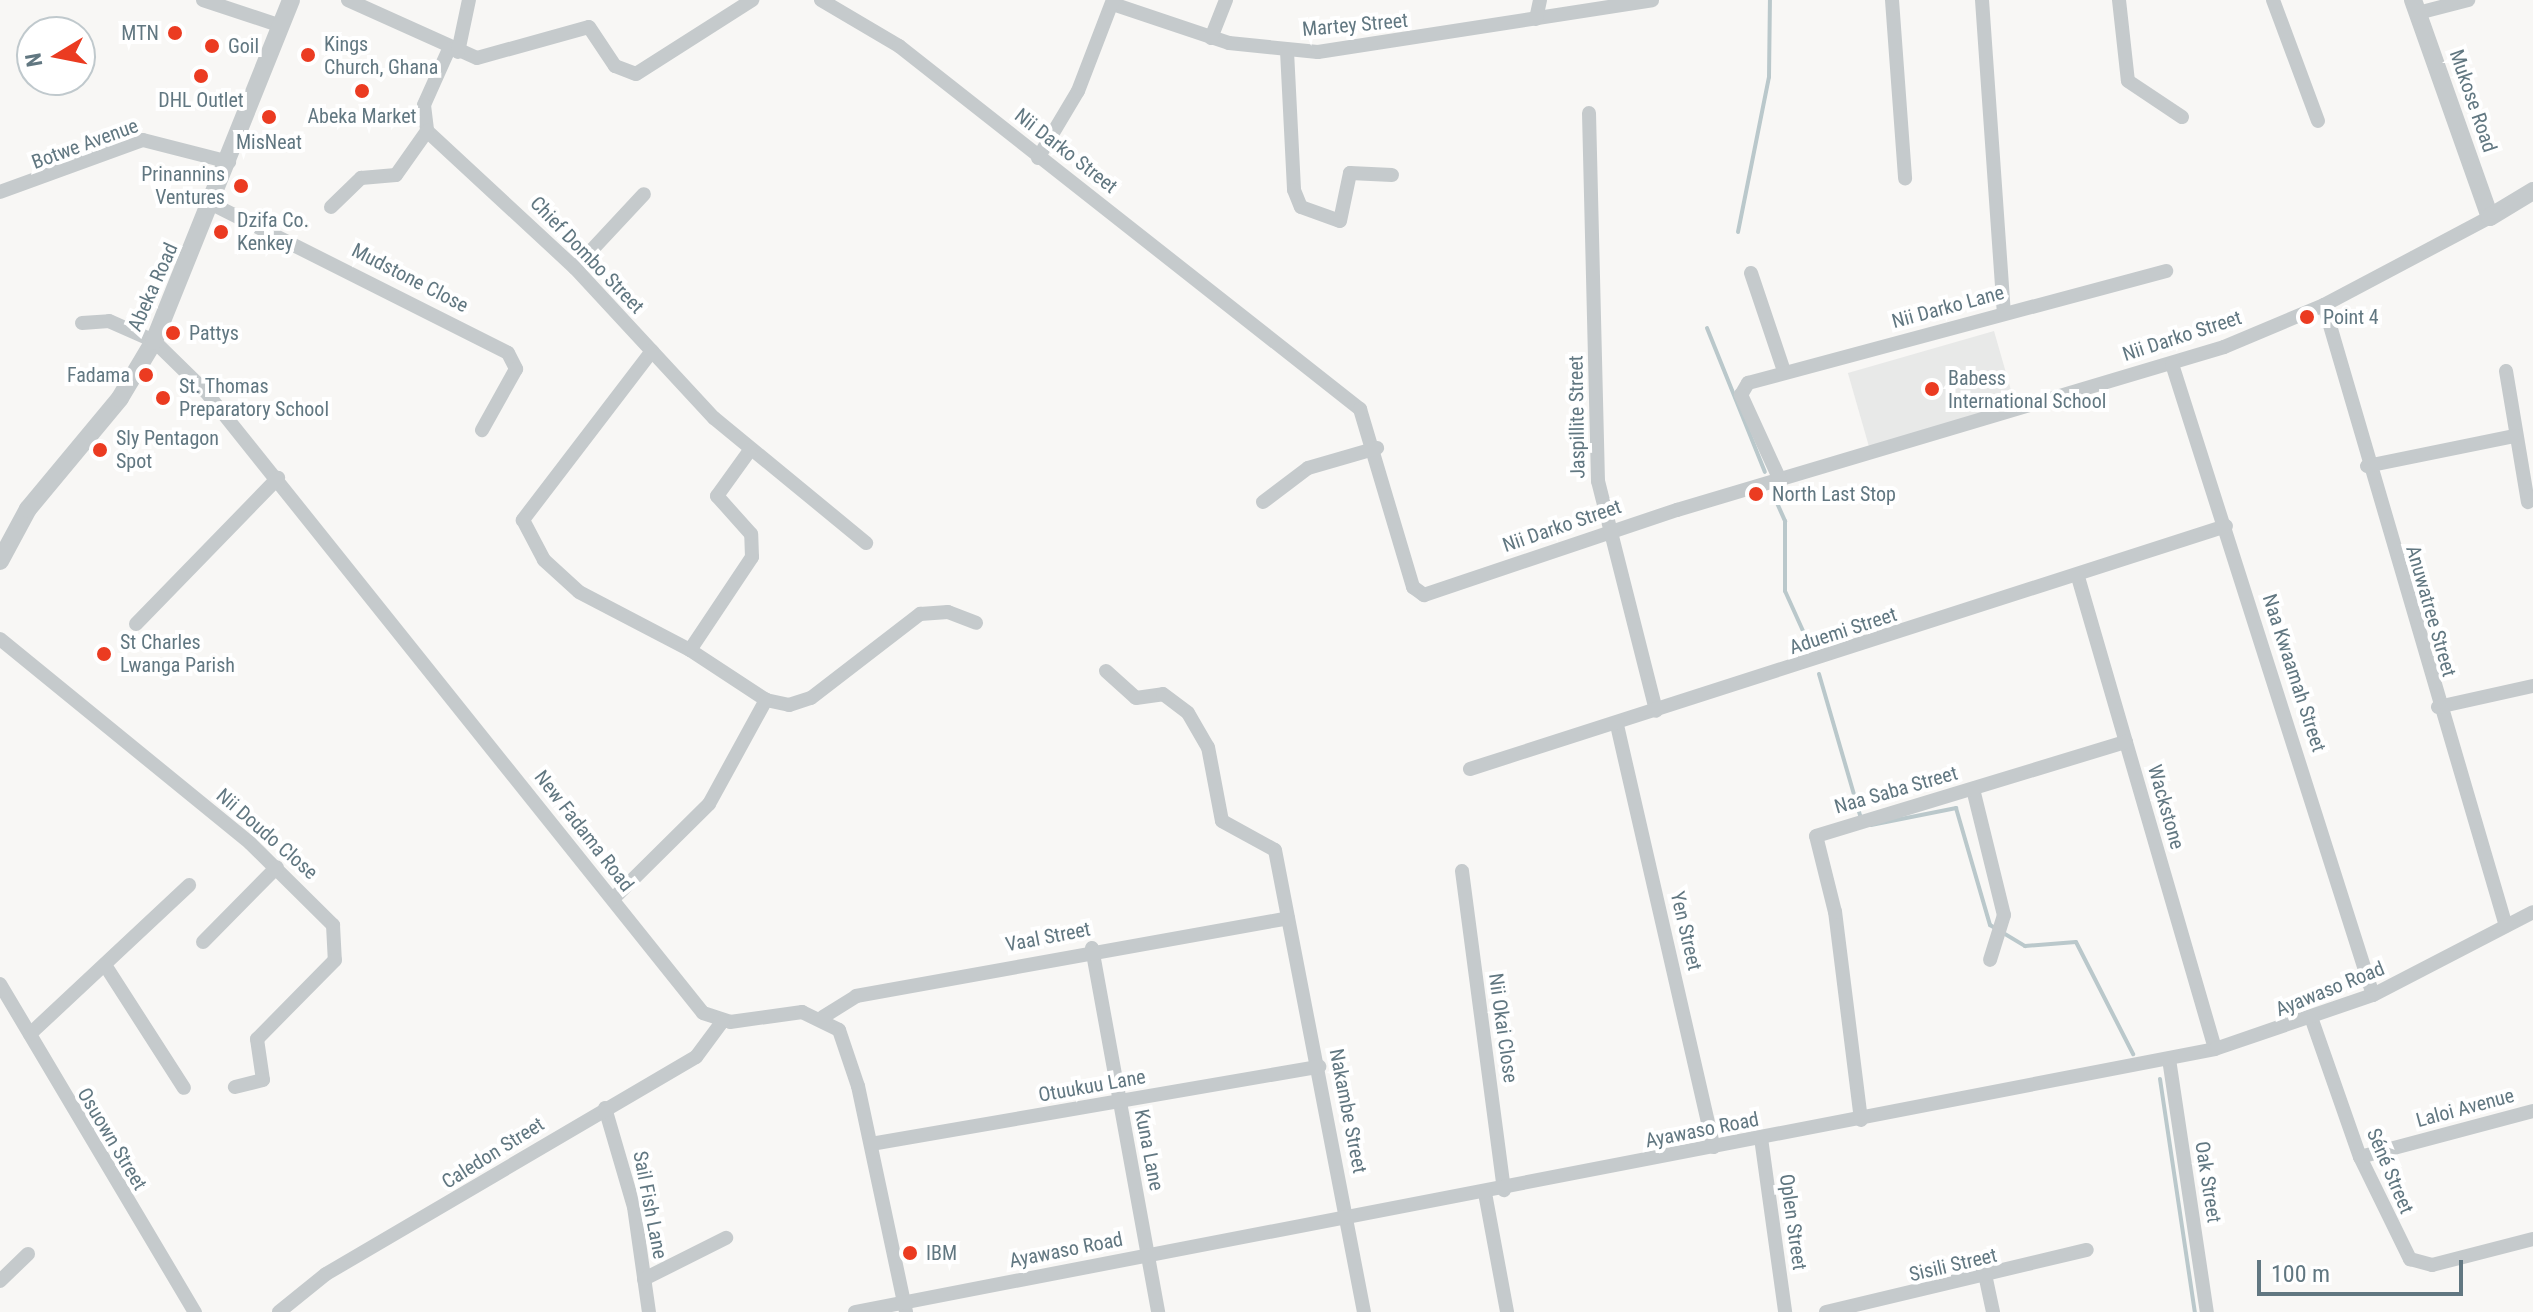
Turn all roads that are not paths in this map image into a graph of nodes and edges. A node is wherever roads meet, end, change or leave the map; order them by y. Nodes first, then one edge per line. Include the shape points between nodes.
1 (203, 0) edge
2 (291, 0) edge
3 (348, 0) edge
4 (469, 0) edge
5 (752, 0) edge
6 (821, 0) edge
7 (1226, 0) edge
8 (1540, 0) edge
9 (1652, 0) edge
10 (1892, 0) edge
11 (1982, 0) edge
12 (2119, 0) edge
13 (2273, 0) edge
14 (2468, 0) edge
15 (1113, 2) edge
16 (2416, 6) edge
17 (1536, 19) junction
18 (281, 26) junction
19 (1211, 38) junction
20 (454, 50) junction
21 (1287, 51) junction
22 (1589, 113) dead end
23 (2182, 117) dead end
24 (2318, 121) dead end
25 (427, 131) junction
26 (1038, 158) junction
27 (229, 162) junction
28 (1392, 175) dead end
29 (1905, 179) dead end
30 (2533, 191) edge
31 (0, 192) edge
32 (644, 194) dead end
33 (212, 204) junction
34 (331, 207) dead end
35 (2490, 217) junction
36 (575, 268) junction
37 (2166, 271) dead end
38 (1751, 273) dead end
39 (2324, 305) junction
40 (2004, 313) junction
41 (82, 323) dead end
42 (154, 341) junction
43 (652, 351) junction
44 (2172, 364) junction
45 (1784, 371) junction
46 (2506, 371) dead end
47 (482, 430) dead end
48 (2515, 436) junction
49 (1377, 448) junction
50 (750, 450) junction
51 (2367, 466) junction
52 (278, 478) junction
53 (1777, 481) junction
54 (1263, 502) dead end
55 (2528, 502) dead end
56 (2226, 526) junction
57 (1615, 531) junction
58 (866, 543) dead end
59 (0, 561) edge
60 (2078, 577) junction
61 (976, 623) dead end
62 (136, 624) dead end
63 (0, 639) edge
64 (690, 650) junction
65 (1106, 671) dead end
66 (2533, 686) edge
67 (766, 700) junction
68 (2438, 707) junction
69 (1656, 711) junction
70 (1617, 725) junction
71 (2126, 742) junction
72 (1470, 769) dead end
73 (1973, 789) junction
74 (277, 867) junction
75 (1462, 871) dead end
76 (189, 885) dead end
77 (613, 899) junction
78 (2533, 912) edge
79 (1288, 918) junction
80 (2506, 926) junction
81 (203, 942) dead end
82 (1092, 948) junction
83 (1990, 960) dead end
84 (105, 965) junction
85 (0, 984) edge
86 (2373, 995) junction
87 (823, 1017) junction
88 (2312, 1020) junction
89 (722, 1022) junction
90 (30, 1034) junction
91 (2215, 1049) junction
92 (2169, 1059) junction
93 (1319, 1067) junction
94 (235, 1087) dead end
95 (184, 1088) dead end
96 (1119, 1102) junction
97 (605, 1108) junction
98 (2533, 1111) edge
99 (1861, 1120) junction
100 (1761, 1138) junction
101 (871, 1144) junction
102 (1714, 1147) junction
103 (2360, 1157) junction
104 (1504, 1190) junction
105 (1485, 1193) junction
106 (1349, 1219) junction
107 (726, 1238) dead end
108 (2533, 1239) edge
109 (2087, 1250) dead end
110 (28, 1254) dead end
111 (1148, 1255) junction
112 (644, 1279) junction
113 (1986, 1279) junction
114 (0, 1281) edge
115 (905, 1306) edge
116 (1861, 1309) edge
117 (195, 1312) edge
118 (279, 1312) edge
119 (649, 1312) edge
120 (855, 1312) edge
121 (1158, 1312) edge
122 (1364, 1312) edge
123 (1507, 1312) edge
124 (1785, 1312) edge
125 (1826, 1312) edge
126 (1993, 1312) edge
127 (2207, 1312) edge

1 - 18 street
2 - 18 street, Abeka Road
3 - 20 street
4 - 20 street
5 - 20 street via 636,74 615,66 589,27 491,57
6 - 26 street, Nii Darko Street via 899,46
7 - 19 street
8 - 17 street
9 - 17 street, Martey Street
10 - 29 street
11 - 40 street
12 - 23 street via 2128,81
13 - 24 street
14 - 16 street
15 - 19 street, Martey Street
15 - 26 street via 1078,91
16 - 35 street, Mukose Road
17 - 21 street, Martey Street via 1354,49
18 - 27 street, Abeka Road
19 - 21 street, Martey Street
20 - 25 street via 424,105
21 - 28 street via 1294,190 1301,207 1340,221 1350,173
22 - 57 street, Jaspillite Street via 1600,498
25 - 34 street via 396,175 361,178
25 - 36 street, Chief Dombo Street
26 - 49 street, Nii Darko Street via 1360,409
27 - 31 street, Botwe Avenue via 143,140
27 - 33 street, Abeka Road
30 - 35 street, Nii Darko Street
32 - 36 street
33 - 42 street, Abeka Road
33 - 47 street, Mudstone Close via 508,353 516,369
35 - 39 street, Nii Darko Street
36 - 43 street, Chief Dombo Street
37 - 40 street, Nii Darko Lane
38 - 45 street
39 - 44 street, Nii Darko Street
39 - 51 street, Anuwatree Street
40 - 45 street, Nii Darko Lane
41 - 42 street via 109,321
42 - 52 street, New Fadama Road
42 - 59 street, Abeka Road via 120,398 28,509
43 - 50 street, Chief Dombo Street
43 - 64 street via 539,489 523,520 544,560 579,592
44 - 53 street, Nii Darko Street
44 - 56 street, Naa Kwaamah Street
45 - 53 street, Nii Darko Lane via 1743,389
46 - 48 street
48 - 51 street
48 - 55 street
49 - 54 street via 1308,468
49 - 57 street, Nii Darko Street via 1404,560 1424,595
50 - 58 street, Chief Dombo Street
50 - 64 street via 717,496 751,534 752,557
51 - 68 street, Anuwatree Street
52 - 62 street
52 - 77 street, New Fadama Road
53 - 57 street, Nii Darko Street
56 - 60 street, Aduemi Street
56 - 86 street, Naa Kwaamah Street
57 - 69 street, Jaspillite Street
60 - 69 street, Aduemi Street
60 - 71 street, Wackstone
61 - 67 street via 948,612 920,614 811,698 789,705
63 - 74 street, Nii Doudo Close
64 - 67 street
65 - 79 street, Nakambe Street via 1136,698 1168,695 1198,725 1219,816 1273,845
66 - 68 street
67 - 77 street via 709,804
68 - 80 street, Anuwatree Street
69 - 70 street, Aduemi Street
70 - 72 street, Aduemi Street
70 - 102 street, Yen Street
71 - 73 street, Naa Saba Street
71 - 91 street, Wackstone
73 - 83 street via 2004,915 2001,939
73 - 99 street, Naa Saba Street via 1820,833 1814,849 1835,912
74 - 81 street
74 - 94 street, Nii Doudo Close via 333,925 336,951 257,1039 263,1080
75 - 104 street, Nii Okai Close
76 - 84 street
77 - 89 street, New Fadama Road via 696,1006
78 - 80 street, Ayawaso Road
79 - 82 street, Vaal Street
79 - 93 street, Nakambe Street
80 - 86 street, Ayawaso Road
82 - 87 street, Vaal Street via 856,996
82 - 96 street, Kuna Lane
84 - 90 street
84 - 95 street
85 - 90 street, Osuown Street
86 - 88 street, Ayawaso Road
87 - 89 street via 802,1012
87 - 101 street via 845,1039
88 - 91 street, Ayawaso Road
88 - 103 street, Séné Street
89 - 97 street, Caledon Street via 696,1057
90 - 117 street, Osuown Street
91 - 92 street, Ayawaso Road
92 - 99 street, Ayawaso Road
92 - 127 street, Oak Street
93 - 96 street, Otuukuu Lane
93 - 106 street, Nakambe Street
96 - 101 street, Otuukuu Lane
96 - 111 street, Kuna Lane
97 - 112 street, Sail Fish Lane via 625,1165
97 - 118 street, Caledon Street via 326,1274
98 - 103 street, Laloi Avenue
99 - 100 street, Ayawaso Road
100 - 102 street, Ayawaso Road
100 - 124 street, Oplen Street
101 - 115 street
102 - 104 street, Ayawaso Road
103 - 108 street, Séné Street via 2416,1264
104 - 105 street, Ayawaso Road
105 - 106 street, Ayawaso Road
105 - 123 street
106 - 111 street, Ayawaso Road
106 - 122 street, Nakambe Street
107 - 112 street
109 - 113 street, Sisili Street
110 - 114 street
111 - 115 street, Ayawaso Road
111 - 121 street, Kuna Lane
112 - 119 street, Sail Fish Lane
113 - 116 street, Sisili Street
113 - 126 street
115 - 120 street, Ayawaso Road
116 - 125 street, Sisili Street

